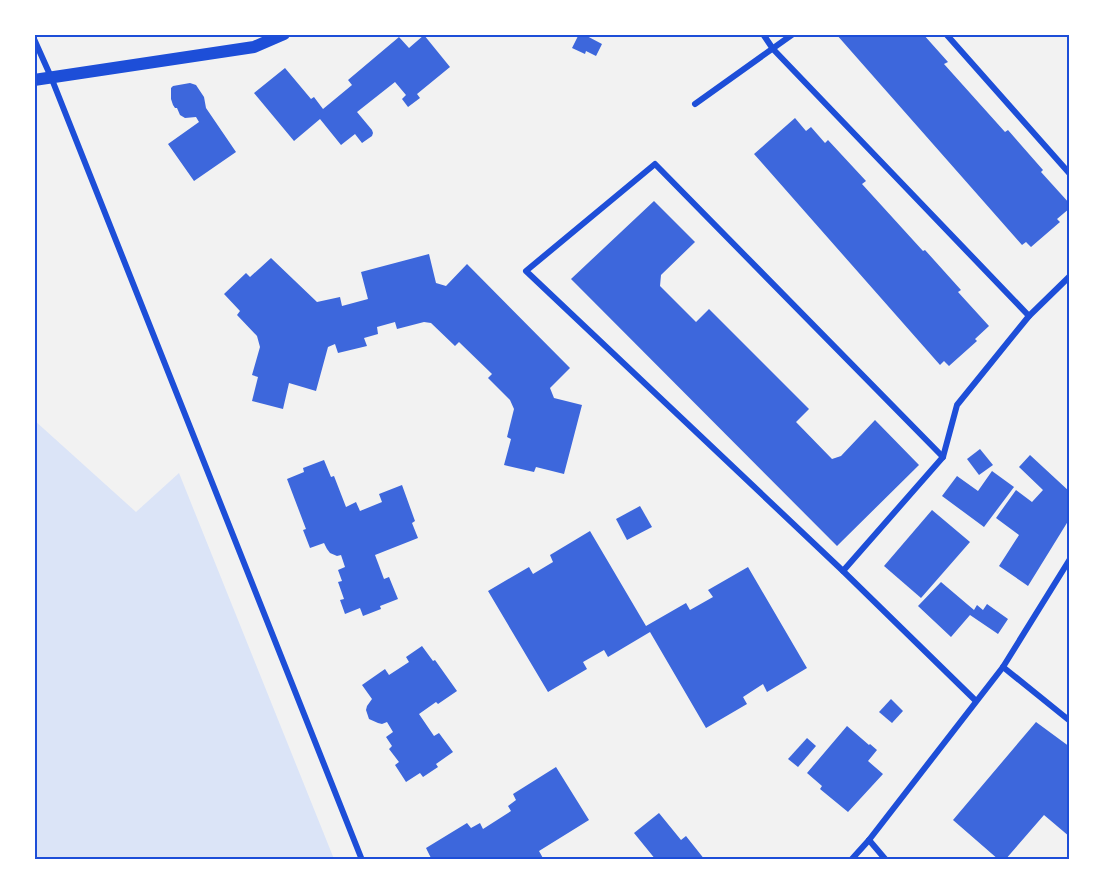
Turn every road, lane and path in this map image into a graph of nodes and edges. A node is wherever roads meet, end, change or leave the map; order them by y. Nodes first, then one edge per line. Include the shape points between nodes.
1 (284, 34) edge
2 (763, 34) edge
3 (793, 34) edge
4 (946, 34) edge
5 (34, 39) edge
6 (773, 49) junction
7 (51, 77) junction
8 (34, 80) edge
9 (695, 104) dead end
10 (1070, 174) edge
11 (1070, 276) edge
12 (1029, 316) junction
13 (944, 457) junction
14 (1070, 559) edge
15 (843, 571) junction
16 (1003, 667) junction
17 (976, 701) junction
18 (1070, 721) edge
19 (869, 840) junction
20 (362, 860) edge
21 (851, 860) edge
22 (886, 860) edge

1 - 7 main road via 254,47
2 - 6 street
3 - 6 street
4 - 10 street
5 - 7 street
6 - 9 street
6 - 12 street
7 - 8 main road
7 - 20 street
11 - 12 street
12 - 13 street via 957,405
13 - 15 street
13 - 15 street via 655,164 526,271
14 - 16 street
15 - 17 street
16 - 17 street
16 - 18 street
17 - 19 street
19 - 21 street
19 - 22 street

